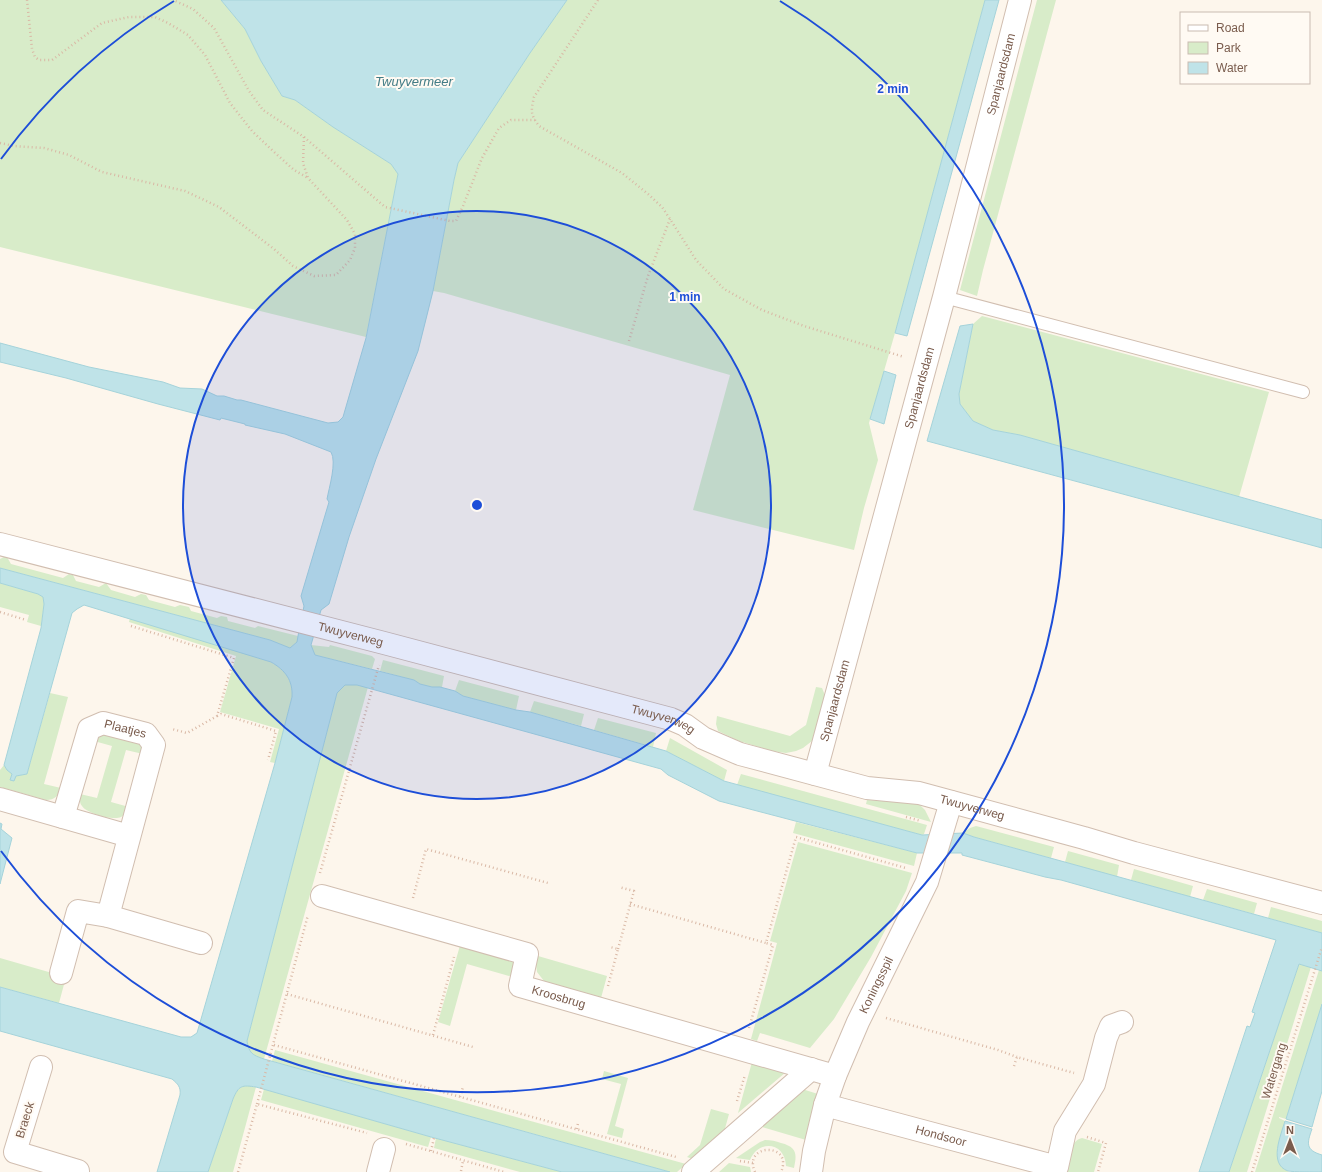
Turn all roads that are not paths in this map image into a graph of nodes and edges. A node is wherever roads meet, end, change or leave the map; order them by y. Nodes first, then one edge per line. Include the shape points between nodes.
1 (1020, 0) edge
2 (944, 297) junction
3 (1303, 392) dead end
4 (0, 544) edge
5 (815, 774) junction
6 (0, 799) edge
7 (951, 802) junction
8 (63, 817) junction
9 (130, 836) junction
10 (322, 896) dead end
11 (1322, 903) edge
12 (108, 916) junction
13 (200, 942) dead end
14 (61, 973) dead end
15 (1122, 1022) dead end
16 (41, 1067) dead end
17 (811, 1069) junction
18 (835, 1076) junction
19 (825, 1105) junction
20 (386, 1142) road end
21 (34, 1165) edge
22 (698, 1168) edge
23 (1056, 1169) edge
24 (78, 1171) dead end
25 (378, 1172) edge
26 (811, 1172) edge

1 - 2 street, Spanjaardsdam
2 - 3 lane
2 - 5 street, Spanjaardsdam
4 - 5 street, Twuyverweg via 671,719 703,738 740,754
5 - 7 street, Twuyverweg via 867,788 910,792
6 - 8 street
7 - 11 street, Twuyverweg
7 - 18 street, Koningsspil via 927,882 863,1012
8 - 9 street
8 - 9 street, Plaatjes via 89,729 103,723 146,734 154,745
9 - 12 street, Plaatjes
10 - 17 street, Kroosbrug via 527,954 520,986
12 - 13 street
12 - 14 street via 78,911
15 - 23 street, Hondsoor via 1111,1026 1094,1084 1065,1131
16 - 21 street, Braeck via 15,1152
17 - 18 street, Kroosbrug
17 - 22 street
18 - 19 street, Koningsspil
19 - 23 street, Hondsoor
19 - 26 street, Koningsspil
20 - 25 street
21 - 24 street, Braeck

